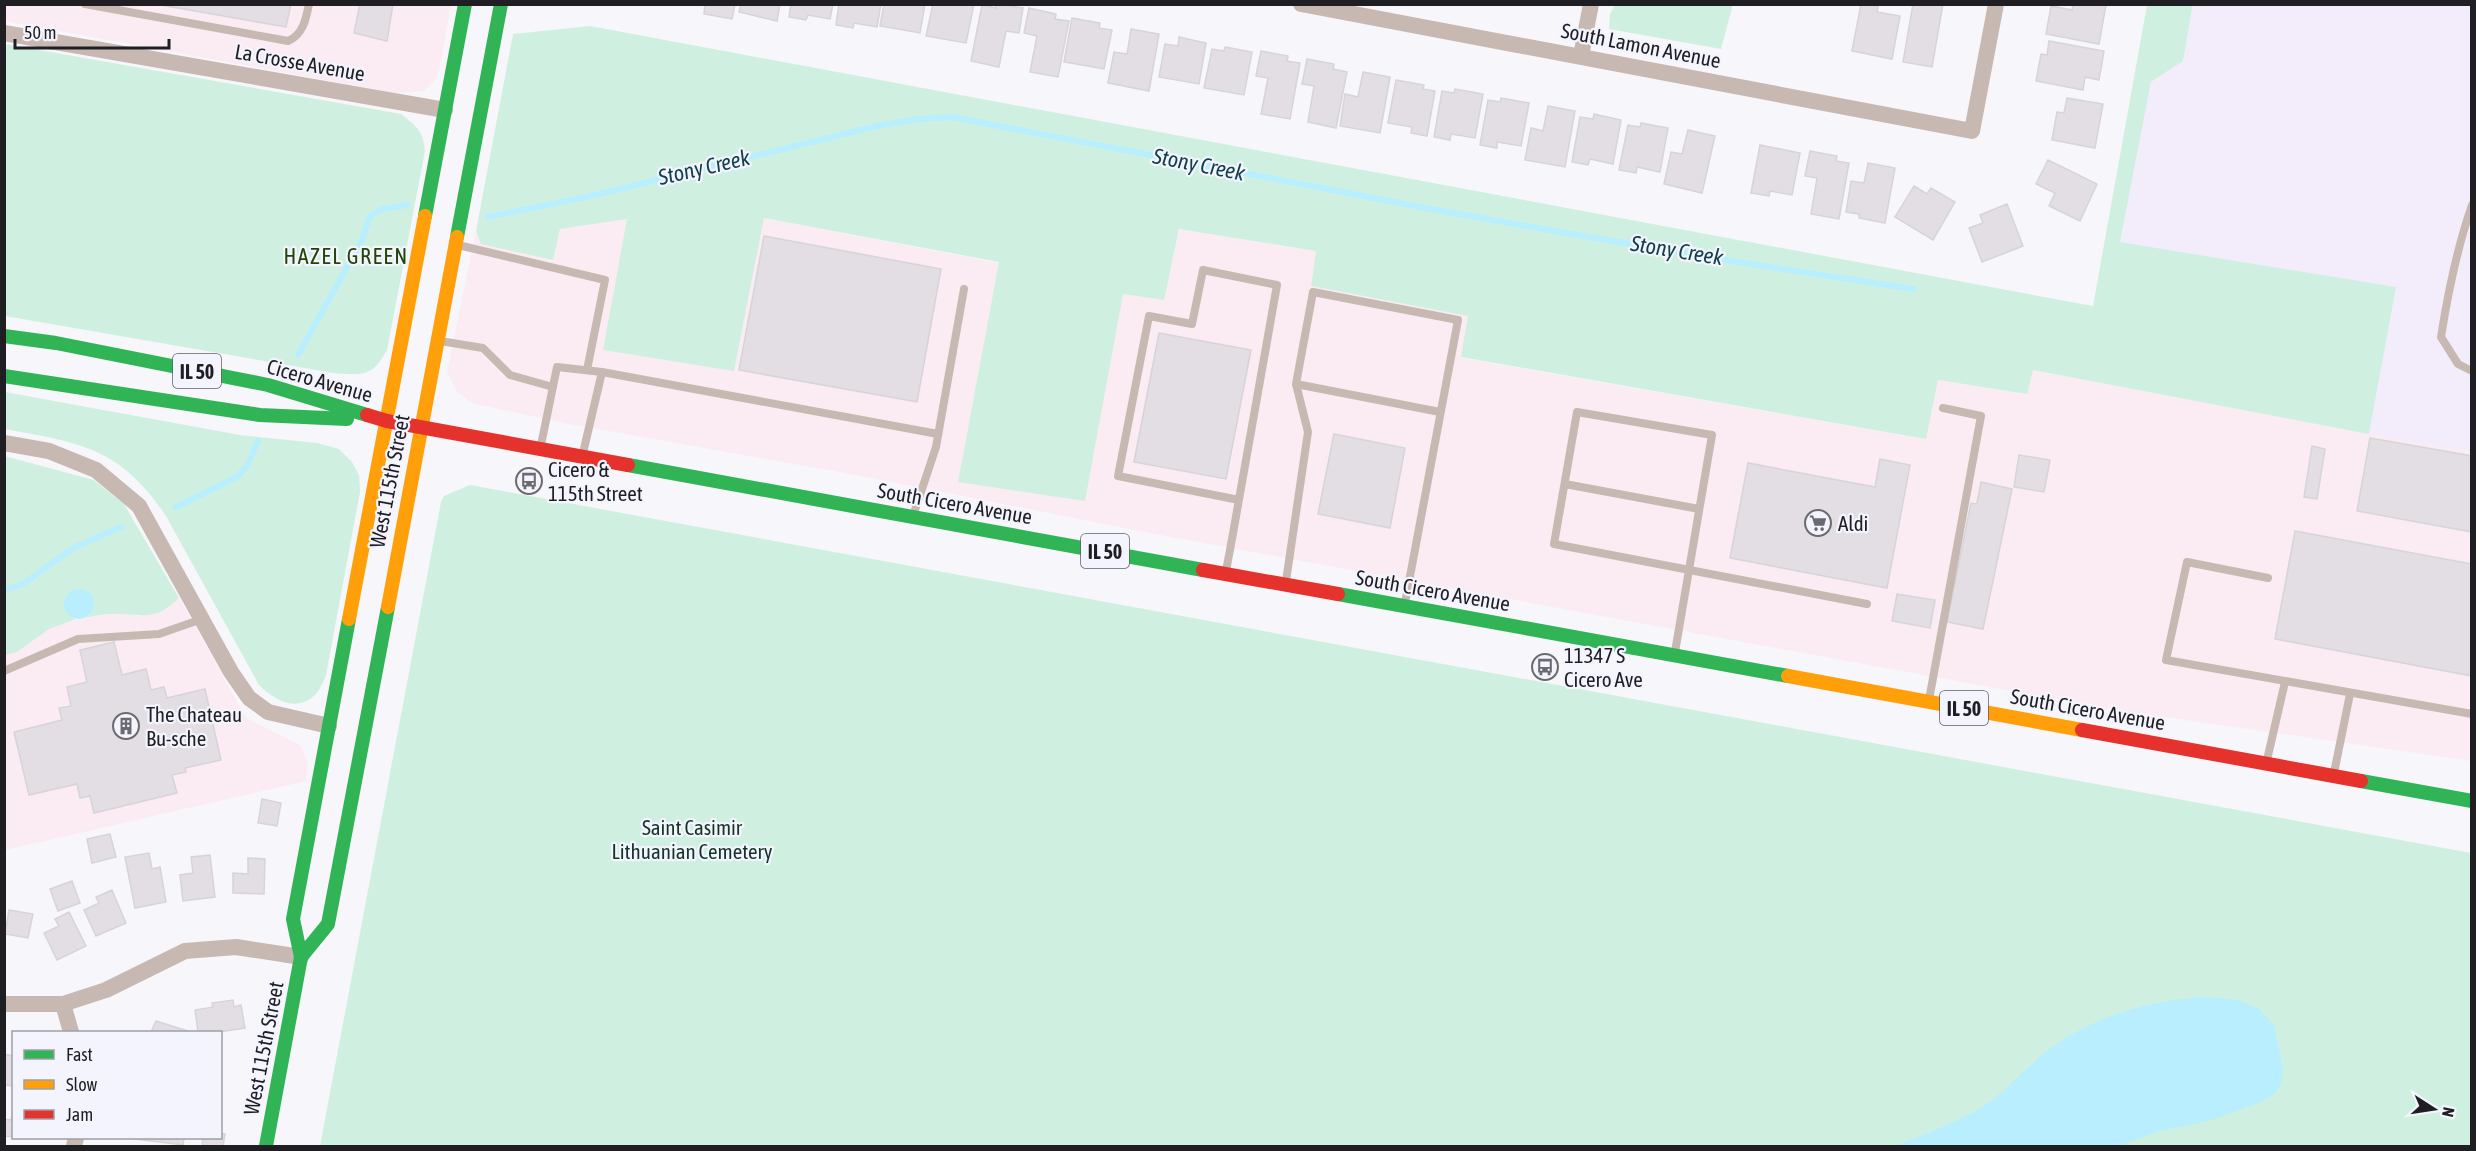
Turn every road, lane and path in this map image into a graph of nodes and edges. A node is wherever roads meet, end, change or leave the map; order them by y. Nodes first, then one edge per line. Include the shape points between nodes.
1 (85, 4) edge
2 (309, 4) edge
3 (465, 4) edge
4 (501, 4) edge
5 (1301, 4) edge
6 (1591, 4) edge
7 (1996, 4) edge
8 (4, 33) edge
9 (1581, 56) junction
10 (445, 110) junction
11 (2472, 205) edge
12 (455, 244) junction
13 (964, 289) dead end
14 (4, 336) edge
15 (437, 340) junction
16 (587, 370) junction
17 (2472, 371) edge
18 (602, 372) junction
19 (4, 376) edge
20 (1296, 384) junction
21 (553, 387) junction
22 (1943, 408) dead end
23 (1440, 412) junction
24 (387, 421) junction
25 (421, 427) junction
26 (938, 434) junction
27 (4, 443) edge
28 (540, 448) junction
29 (582, 456) junction
30 (1565, 484) junction
31 (1239, 500) junction
32 (1699, 509) junction
33 (913, 516) junction
34 (1689, 569) junction
35 (1226, 574) junction
36 (2268, 578) dead end
37 (1285, 584) junction
38 (1867, 604) dead end
39 (1404, 606) junction
40 (202, 620) junction
41 (1675, 655) junction
42 (4, 671) edge
43 (2285, 681) junction
44 (2350, 694) junction
45 (1928, 702) junction
46 (2472, 714) edge
47 (329, 726) junction
48 (2266, 763) junction
49 (2333, 775) junction
50 (2472, 801) edge
51 (301, 957) junction
52 (4, 1004) edge
53 (63, 1005) junction
54 (71, 1031) edge
55 (266, 1146) edge

1 - 2 lane via 288,41 296,38 306,21
3 - 10 main road, West 115th Street
4 - 12 main road, West 115th Street
5 - 9 street, South Lamon Avenue
6 - 9 street
7 - 9 street, South Lamon Avenue via 1972,131
8 - 10 street, La Crosse Avenue
10 - 24 main road, West 115th Street
11 - 17 lane via 2463,229 2441,337 2458,364
12 - 15 main road, West 115th Street
12 - 16 lane via 605,280
13 - 26 lane
14 - 24 main road, Cicero Avenue / IL 50 via 268,385
15 - 21 lane via 483,348 510,375
15 - 25 main road, West 115th Street
16 - 18 lane
16 - 21 lane via 557,366
18 - 26 lane
18 - 29 lane
19 - 24 main road, Cicero Avenue / IL 50 via 260,415
20 - 23 lane
20 - 23 lane via 1313,292 1458,320
20 - 37 lane via 1308,432
21 - 28 lane
22 - 45 lane via 1981,416
23 - 39 lane
24 - 25 main road, South Cicero Avenue / IL 50
24 - 47 main road, West 115th Street
25 - 28 main road, South Cicero Avenue / IL 50
25 - 51 main road, West 115th Street via 328,924
26 - 33 lane
27 - 40 street via 49,451 96,470 139,506
28 - 29 main road, South Cicero Avenue / IL 50
29 - 33 main road, South Cicero Avenue / IL 50
30 - 32 lane
30 - 32 lane via 1577,412 1712,435
30 - 34 lane via 1554,544
31 - 31 lane via 1277,285 1203,270 1192,324 1149,316 1118,476
31 - 35 lane
32 - 34 lane
33 - 35 main road, South Cicero Avenue / IL 50
34 - 38 lane
34 - 41 lane
35 - 37 main road, South Cicero Avenue / IL 50
36 - 43 lane via 2187,562 2166,660
37 - 39 main road, South Cicero Avenue / IL 50
39 - 41 main road, South Cicero Avenue / IL 50
40 - 42 lane via 159,634 78,639
40 - 47 street via 249,698 268,712
41 - 45 main road, South Cicero Avenue / IL 50
43 - 44 lane
43 - 48 lane
44 - 46 lane
44 - 49 lane
45 - 48 main road, South Cicero Avenue / IL 50
47 - 51 main road, West 115th Street via 293,919
48 - 49 main road, South Cicero Avenue / IL 50
49 - 50 main road, South Cicero Avenue / IL 50
51 - 53 street via 236,947 185,951 105,990
51 - 55 main road, West 115th Street
52 - 53 street
53 - 54 street

